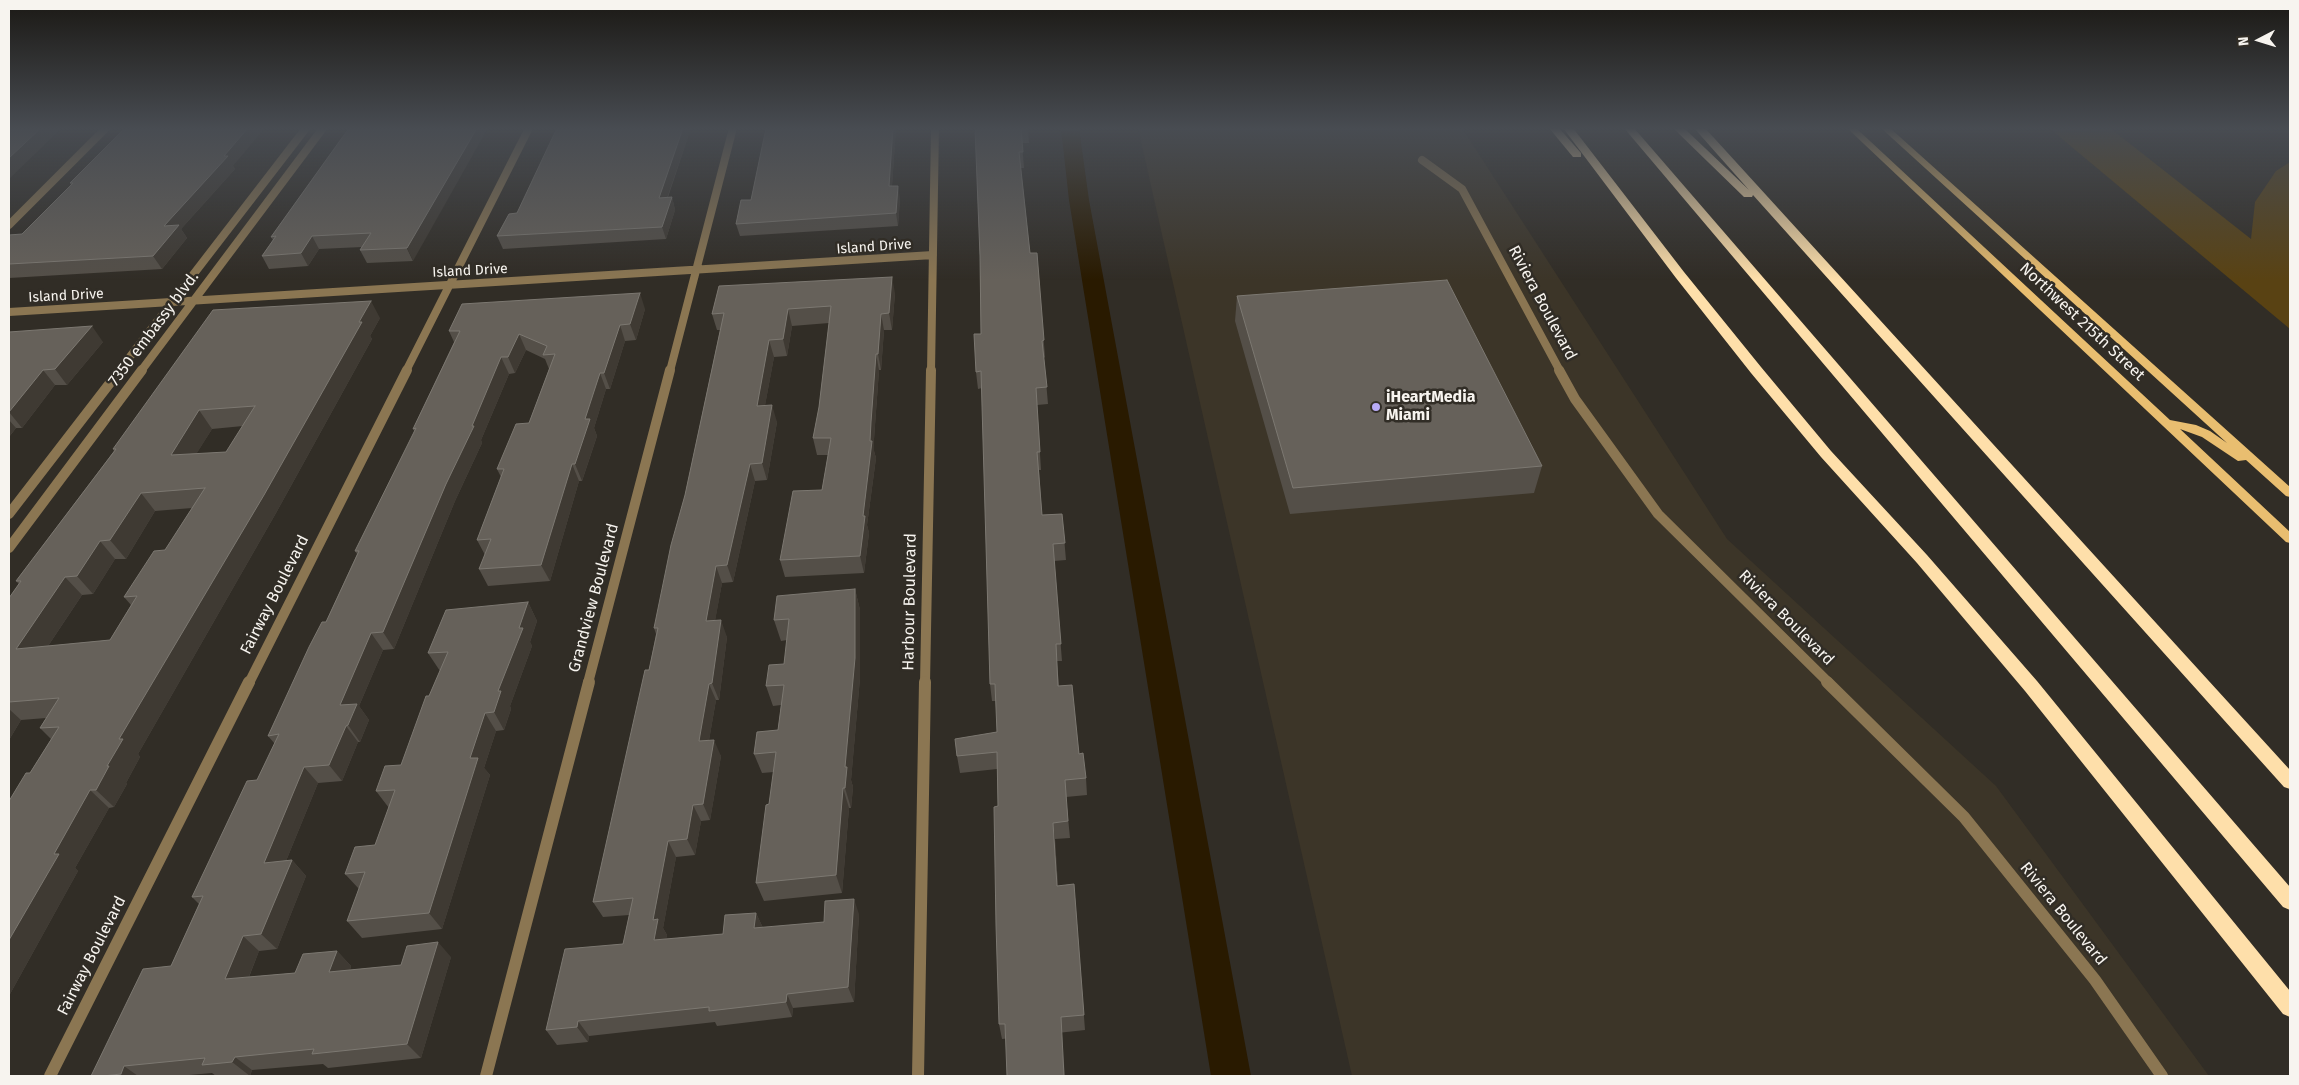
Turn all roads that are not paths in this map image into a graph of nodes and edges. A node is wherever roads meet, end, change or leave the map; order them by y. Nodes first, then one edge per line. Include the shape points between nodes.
1 (55, 179) edge
2 (267, 179) edge
3 (285, 179) edge
4 (503, 179) edge
5 (720, 179) edge
6 (934, 179) edge
7 (1448, 179) edge
8 (1597, 179) edge
9 (1607, 179) edge
10 (1672, 179) edge
11 (1731, 179) edge
12 (1745, 179) edge
13 (1905, 179) edge
14 (1941, 179) edge
15 (9, 225) edge
16 (933, 256) junction
17 (696, 270) junction
18 (1680, 275) junction
19 (1842, 284) junction
20 (450, 285) junction
21 (194, 300) junction
22 (172, 302) junction
23 (9, 312) edge
24 (2166, 423) junction
25 (2270, 474) junction
26 (2290, 493) edge
27 (9, 514) edge
28 (2290, 539) edge
29 (9, 548) edge
30 (2290, 782) edge
31 (2290, 900) edge
32 (2290, 1007) edge
33 (50, 1076) edge
34 (486, 1076) edge
35 (918, 1076) edge
36 (2162, 1076) edge

1 - 15 street
2 - 22 street
3 - 21 street, 7350 embassy blvd.
4 - 20 street, Fairway Boulevard
5 - 17 street, Grandview Boulevard
6 - 16 street, Harbour Boulevard
7 - 36 street, Riviera Boulevard via 1462,189 1575,399 1658,514 1964,817 2095,980
8 - 18 highway
9 - 18 highway
10 - 31 highway
11 - 19 highway
12 - 19 highway
13 - 24 main road, Northwest 215th Street
14 - 25 main road, Northwest 215th Street
16 - 17 street, Island Drive
16 - 35 street, Harbour Boulevard
17 - 20 street, Island Drive
17 - 34 street, Grandview Boulevard
18 - 32 highway via 1826,454 2031,686
19 - 30 highway
20 - 21 street, Island Drive
20 - 33 street, Fairway Boulevard
21 - 22 street, Island Drive
21 - 29 street, 7350 embassy blvd.
22 - 23 street, Island Drive
22 - 27 street
24 - 25 main road via 2206,434
24 - 28 main road, Northwest 215th Street
25 - 26 main road, Northwest 215th Street

